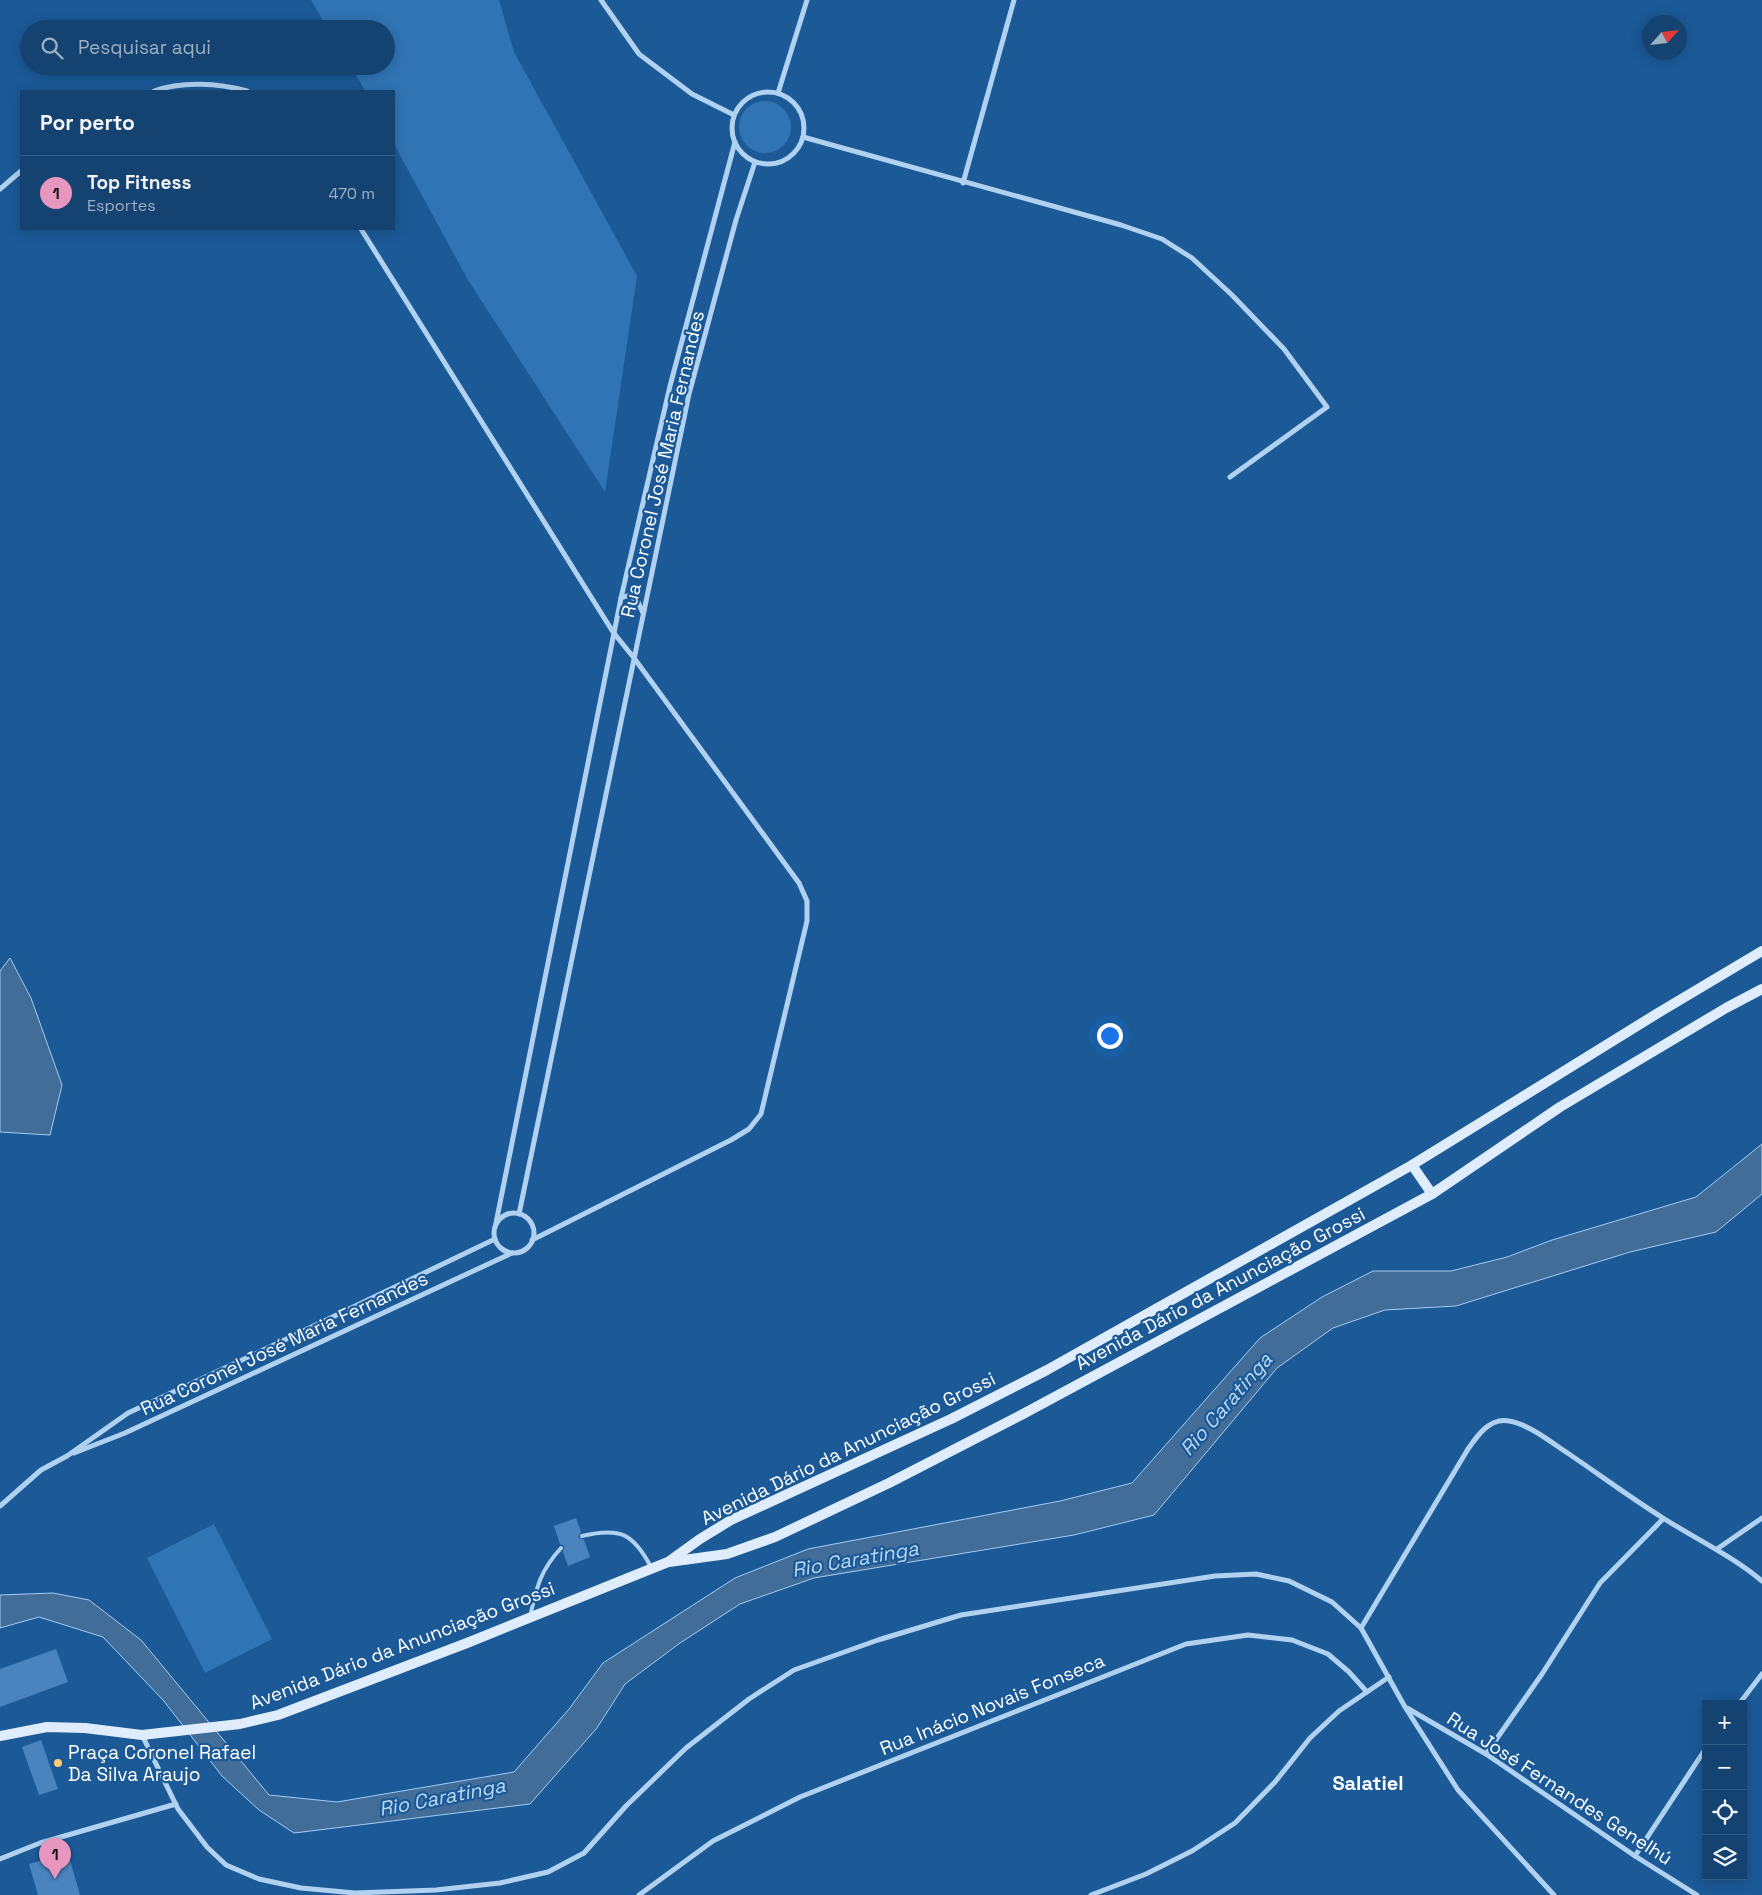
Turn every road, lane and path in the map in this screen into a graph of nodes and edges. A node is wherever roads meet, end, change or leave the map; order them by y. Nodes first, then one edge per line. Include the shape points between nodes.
1 (601, 0) edge
2 (807, 0) edge
3 (1014, 0) edge
4 (157, 90) edge
5 (243, 90) edge
6 (778, 93) junction
7 (734, 115) junction
8 (803, 137) junction
9 (734, 142) junction
10 (755, 162) junction
11 (20, 172) edge
12 (963, 182) junction
13 (0, 189) edge
14 (362, 230) edge
15 (1230, 477) dead end
16 (621, 598) junction
17 (644, 614) junction
18 (613, 632) junction
19 (634, 658) junction
20 (1762, 951) edge
21 (1762, 989) edge
22 (1412, 1165) junction
23 (1432, 1194) junction
24 (519, 1214) junction
25 (496, 1223) junction
26 (495, 1239) junction
27 (532, 1240) junction
28 (512, 1253) junction
29 (66, 1456) junction
30 (0, 1506) edge
31 (1762, 1518) edge
32 (1663, 1519) junction
33 (582, 1536) dead end
34 (562, 1548) dead end
35 (1717, 1549) junction
36 (668, 1562) junction
37 (652, 1569) junction
38 (1762, 1582) edge
39 (530, 1616) junction
40 (1361, 1628) junction
41 (1762, 1674) edge
42 (1388, 1677) junction
43 (1368, 1692) junction
44 (1742, 1700) edge
45 (1405, 1707) junction
46 (142, 1735) junction
47 (0, 1736) edge
48 (1486, 1754) junction
49 (1702, 1754) edge
50 (176, 1804) junction
51 (1635, 1856) junction
52 (0, 1859) edge
53 (639, 1895) edge
54 (1091, 1895) edge
55 (1554, 1895) edge
56 (1698, 1895) edge

1 - 7 street via 639,54 692,94
2 - 6 street
3 - 12 street
4 - 5 street via 197,84
6 - 7 street via 754,94 744,100
6 - 8 street via 798,108 803,119
7 - 9 street
8 - 10 street via 794,154 784,161 772,164
8 - 12 street
9 - 10 street
9 - 16 street via 670,386
10 - 17 street, Rua Coronel José Maria Fernandes via 689,394
11 - 13 street
12 - 15 street via 1162,239 1192,258 1232,294 1284,349 1327,407
14 - 18 street
16 - 17 street via 630,596 638,602
16 - 18 street
17 - 19 street, Rua Coronel José Maria Fernandes
18 - 19 street
18 - 25 street
19 - 24 street, Rua Coronel José Maria Fernandes
19 - 27 street via 799,883 807,901 807,920 761,1114 749,1129
20 - 22 main road, Avenida Dário da Anunciação Grossi
21 - 23 main road, Avenida Dário da Anunciação Grossi via 1560,1107
22 - 23 main road
22 - 36 main road, Avenida Dário da Anunciação Grossi via 1047,1370 951,1420 731,1520
23 - 36 main road, Avenida Dário da Anunciação Grossi via 889,1483 775,1537 727,1554
24 - 25 street via 506,1215
24 - 27 street via 532,1227
25 - 26 street
26 - 28 street via 500,1248
26 - 29 street, Rua Coronel José Maria Fernandes via 128,1413
27 - 28 street via 524,1250
28 - 29 street, Rua Coronel José Maria Fernandes via 125,1433
29 - 30 street, Rua Coronel José Maria Fernandes via 41,1470
31 - 35 street
32 - 35 street
32 - 40 street via 1538,1433 1508,1420 1490,1424 1468,1449
32 - 48 street via 1600,1583
33 - 37 lane via 599,1532 618,1533 631,1539 640,1547
34 - 39 lane via 538,1581
35 - 38 street
36 - 37 main road, Avenida Dário da Anunciação Grossi
37 - 39 main road, Avenida Dário da Anunciação Grossi
39 - 46 main road, Avenida Dário da Anunciação Grossi via 278,1715 240,1724
40 - 42 street
40 - 50 street via 1332,1602 1289,1581 1256,1574 1206,1577 961,1615 794,1670 756,1694 686,1748 626,1806 584,1853 548,1872 500,1883 436,1890 354,1893 301,1888 259,1879 226,1865 207,1847
41 - 44 street
42 - 43 street
42 - 45 street
43 - 53 street, Rua Inácio Novais Fonseca via 1328,1654 1292,1640 1248,1635 1186,1644 800,1797 713,1841
43 - 54 street via 1339,1711 1310,1738 1236,1823 1192,1851 1146,1874
45 - 48 street, Rua José Fernandes Genelhú
45 - 55 street via 1458,1790
46 - 47 main road via 47,1727
46 - 50 street
48 - 51 street, Rua José Fernandes Genelhú
49 - 51 street
50 - 52 street via 40,1843
51 - 56 street, Rua José Fernandes Genelhú

